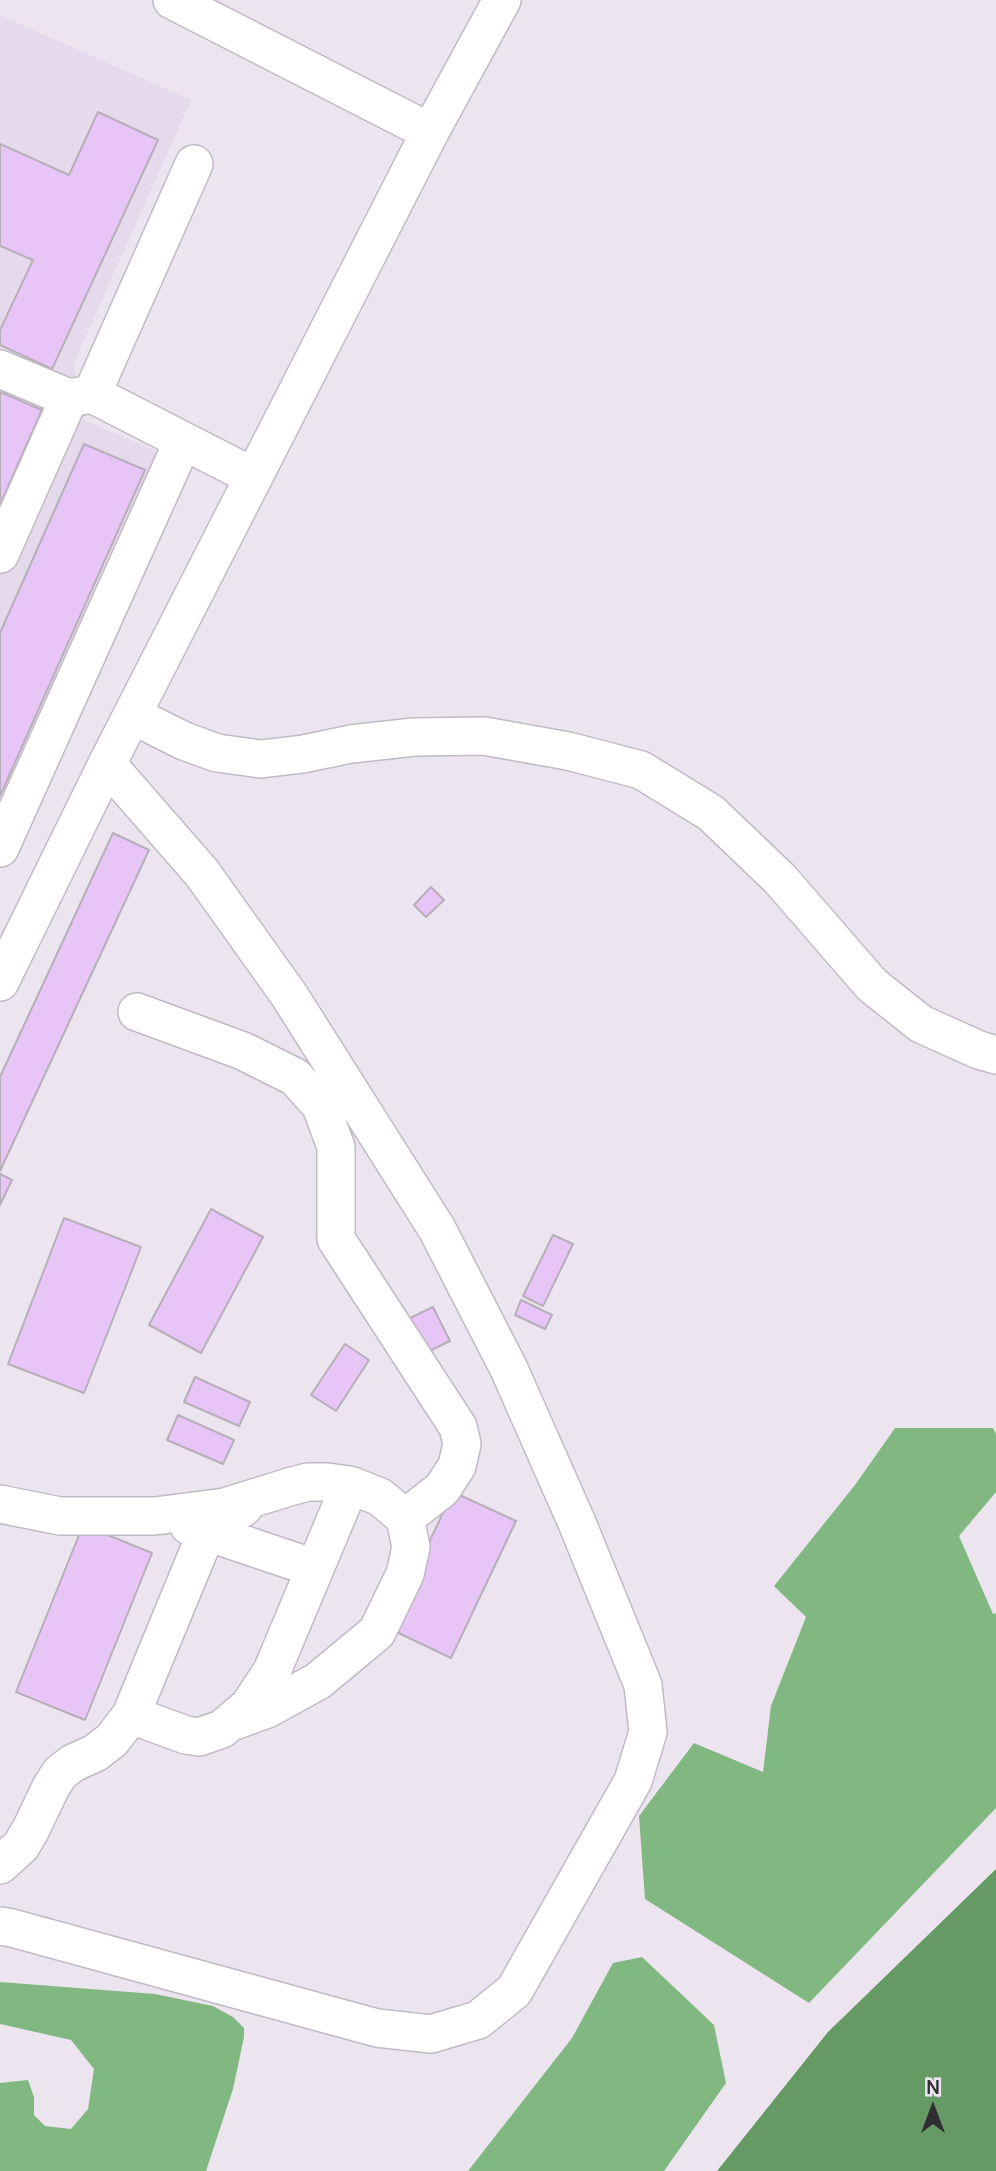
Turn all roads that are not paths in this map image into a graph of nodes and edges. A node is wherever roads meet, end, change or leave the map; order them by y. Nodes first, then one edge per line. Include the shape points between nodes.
1 (172, 0) edge
2 (502, 0) edge
3 (430, 132) junction
4 (194, 164) dead end
5 (0, 369) edge
6 (80, 396) junction
7 (183, 441) junction
8 (254, 477) junction
9 (0, 554) edge
10 (132, 715) junction
11 (107, 764) junction
12 (0, 848) edge
13 (0, 982) edge
14 (137, 1012) dead end
15 (996, 1055) edge
16 (350, 1485) junction
17 (259, 1496) junction
18 (0, 1504) edge
19 (155, 1516) junction
20 (405, 1518) junction
21 (207, 1531) junction
22 (314, 1568) junction
23 (131, 1715) junction
24 (234, 1721) junction
25 (0, 1865) edge
26 (0, 1926) edge

1 - 3 street
2 - 3 street
3 - 8 street
4 - 6 street
5 - 6 street
6 - 7 street
6 - 9 street
7 - 8 street
7 - 12 street
8 - 10 street
10 - 11 street
10 - 15 street via 216,753 261,760 414,737 484,736 568,751 641,771 711,813 780,879 872,985 920,1024
11 - 13 street
11 - 26 street via 210,884 289,995 437,1229 509,1369 587,1548 643,1685 648,1732 633,1781 514,1991 478,2020 431,2034 377,2028
14 - 20 street via 243,1051 295,1077 321,1106 336,1147 336,1239 458,1427 462,1444 457,1466 442,1489
16 - 17 street via 308,1482
16 - 20 street via 380,1497
16 - 22 street
17 - 19 street via 225,1507
17 - 21 street
18 - 19 street via 61,1516
19 - 21 street
20 - 24 street via 411,1547 405,1574 377,1632 318,1681
21 - 22 street
21 - 23 street
22 - 24 street via 272,1671
23 - 24 street via 199,1737
23 - 25 street via 112,1740 60,1773 21,1846

